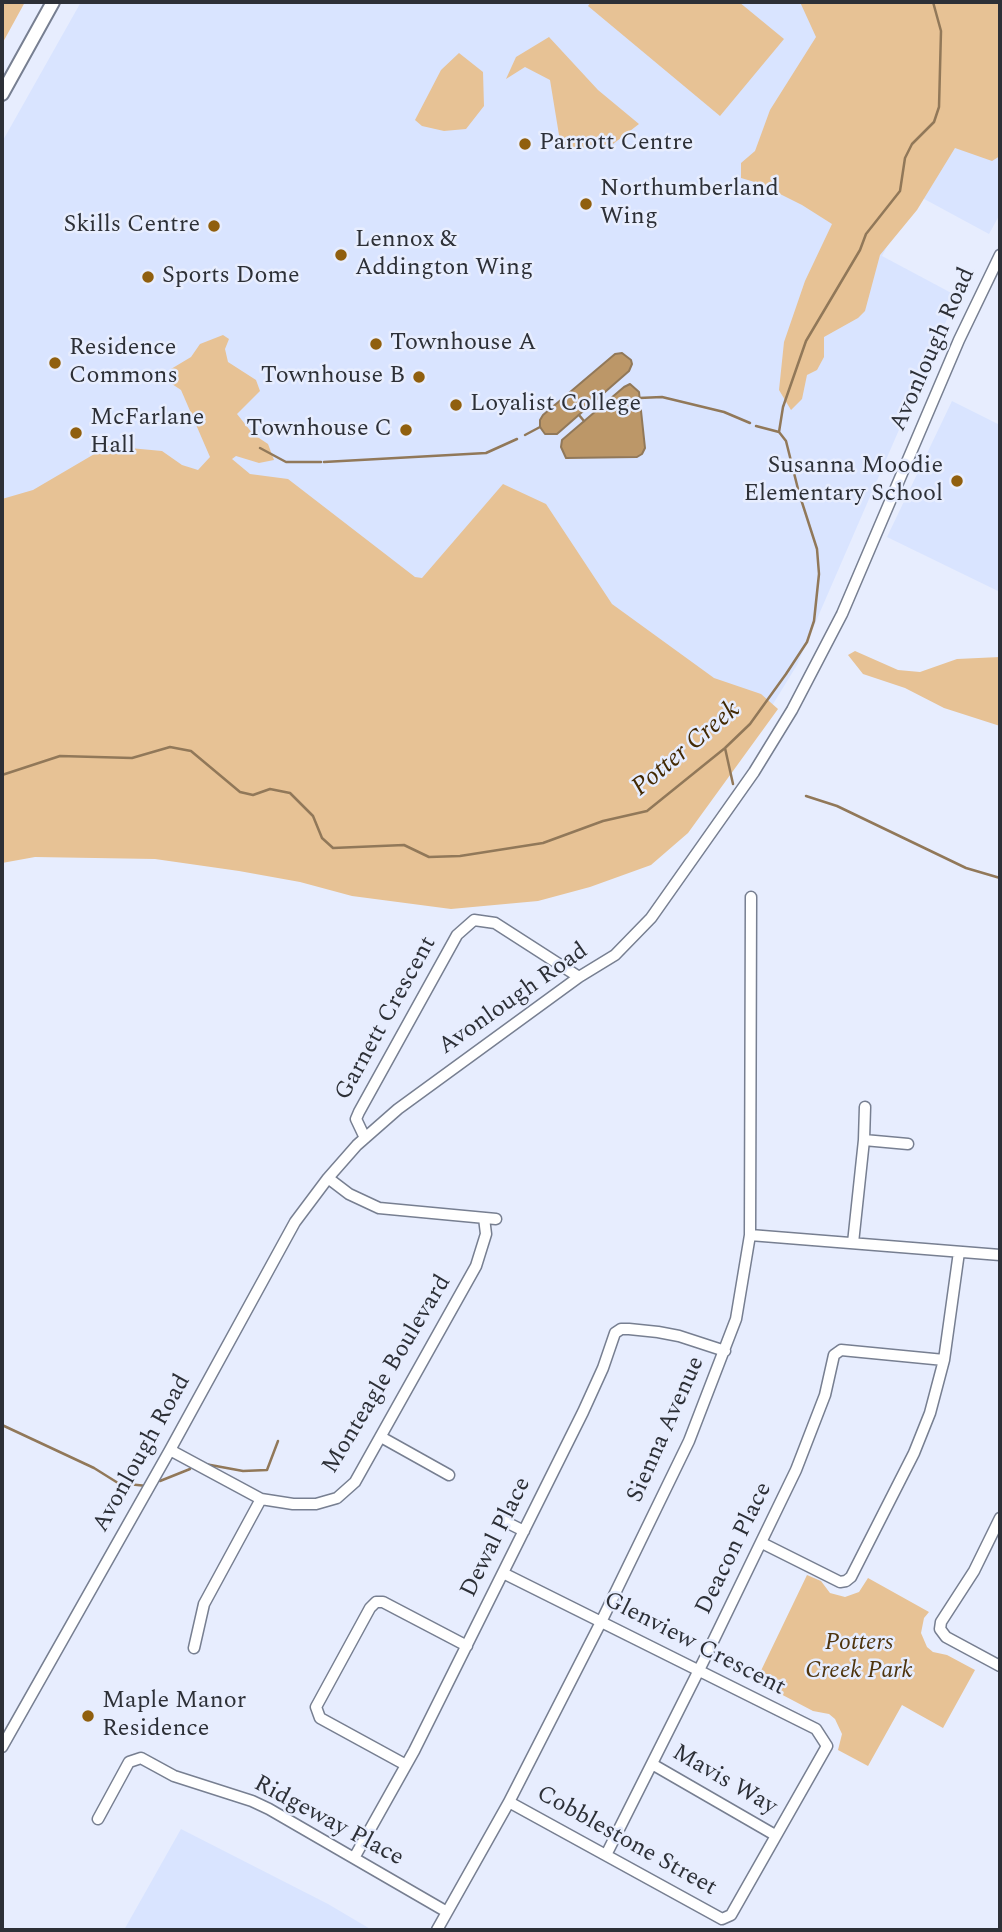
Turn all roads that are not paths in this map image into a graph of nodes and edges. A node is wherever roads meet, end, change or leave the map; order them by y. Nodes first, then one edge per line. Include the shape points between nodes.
1 (53, 2) edge
2 (2, 94) edge
3 (1000, 255) edge
4 (751, 897) dead end
5 (579, 977) junction
6 (864, 1107) dead end
7 (365, 1138) junction
8 (864, 1140) junction
9 (908, 1144) dead end
10 (328, 1178) junction
11 (484, 1218) junction
12 (496, 1219) dead end
13 (750, 1235) junction
14 (853, 1243) junction
15 (959, 1252) junction
16 (1000, 1255) edge
17 (725, 1351) junction
18 (944, 1360) junction
19 (381, 1437) junction
20 (170, 1450) junction
21 (449, 1475) dead end
22 (261, 1499) junction
23 (1000, 1518) edge
24 (502, 1520) dead end
25 (524, 1531) junction
26 (996, 1541) edge
27 (762, 1543) junction
28 (503, 1573) junction
29 (601, 1622) junction
30 (467, 1646) junction
31 (194, 1647) dead end
32 (1000, 1666) edge
33 (699, 1670) junction
34 (2, 1746) edge
35 (652, 1764) junction
36 (407, 1765) junction
37 (509, 1802) junction
38 (98, 1819) dead end
39 (775, 1835) junction
40 (606, 1855) junction
41 (354, 1858) junction
42 (447, 1912) junction
43 (722, 1919) joint
44 (437, 1930) edge

1 - 2 main road
3 - 5 street, Avonlough Road via 842,614 792,710 651,918 615,955
4 - 13 street, Sienna Avenue
5 - 7 street, Avonlough Road
5 - 7 street, Garnett Crescent via 495,923 474,920 457,935 359,1112 356,1119
6 - 8 street
7 - 10 street, Avonlough Road
8 - 9 street
8 - 14 street
10 - 11 street via 349,1195 379,1208
10 - 20 street, Avonlough Road via 295,1222
11 - 12 street
11 - 19 street, Monteagle Boulevard via 486,1234 476,1266
13 - 14 street
13 - 17 street, Sienna Avenue via 736,1319
14 - 15 street
15 - 16 street
15 - 18 street
17 - 25 street, Dewal Place via 659,1332 621,1329 615,1333 583,1412
17 - 29 street, Sienna Avenue via 689,1441
18 - 27 street, Deacon Place via 837,1351 808,1442
18 - 27 street via 914,1453 851,1577 840,1581
19 - 21 street
19 - 22 street, Monteagle Boulevard via 355,1482 337,1498 317,1504
20 - 22 street, Monteagle Boulevard
20 - 34 street, Avonlough Road
22 - 31 street via 204,1604
23 - 26 street
24 - 25 street
25 - 28 street, Dewal Place
26 - 32 street via 940,1629 946,1637
27 - 33 street, Deacon Place
28 - 29 street, Glenview Crescent
28 - 30 street, Dewal Place
29 - 33 street, Glenview Crescent
29 - 37 street, Sienna Avenue
30 - 36 street, Dewal Place
30 - 36 street via 376,1602 316,1707 320,1718
33 - 35 street, Deacon Place
33 - 39 street, Glenview Crescent via 816,1730 827,1746
35 - 39 street, Mavis Way
35 - 40 street, Deacon Place
36 - 41 street, Dewal Place
37 - 40 street, Cobblestone Street
37 - 42 street, Sienna Avenue
38 - 41 street, Ridgeway Place via 129,1762 141,1758 174,1776 252,1801
39 - 43 street, Glenview Crescent via 731,1914
40 - 43 street, Cobblestone Street
41 - 42 street, Ridgeway Place
42 - 44 street, Sienna Avenue

